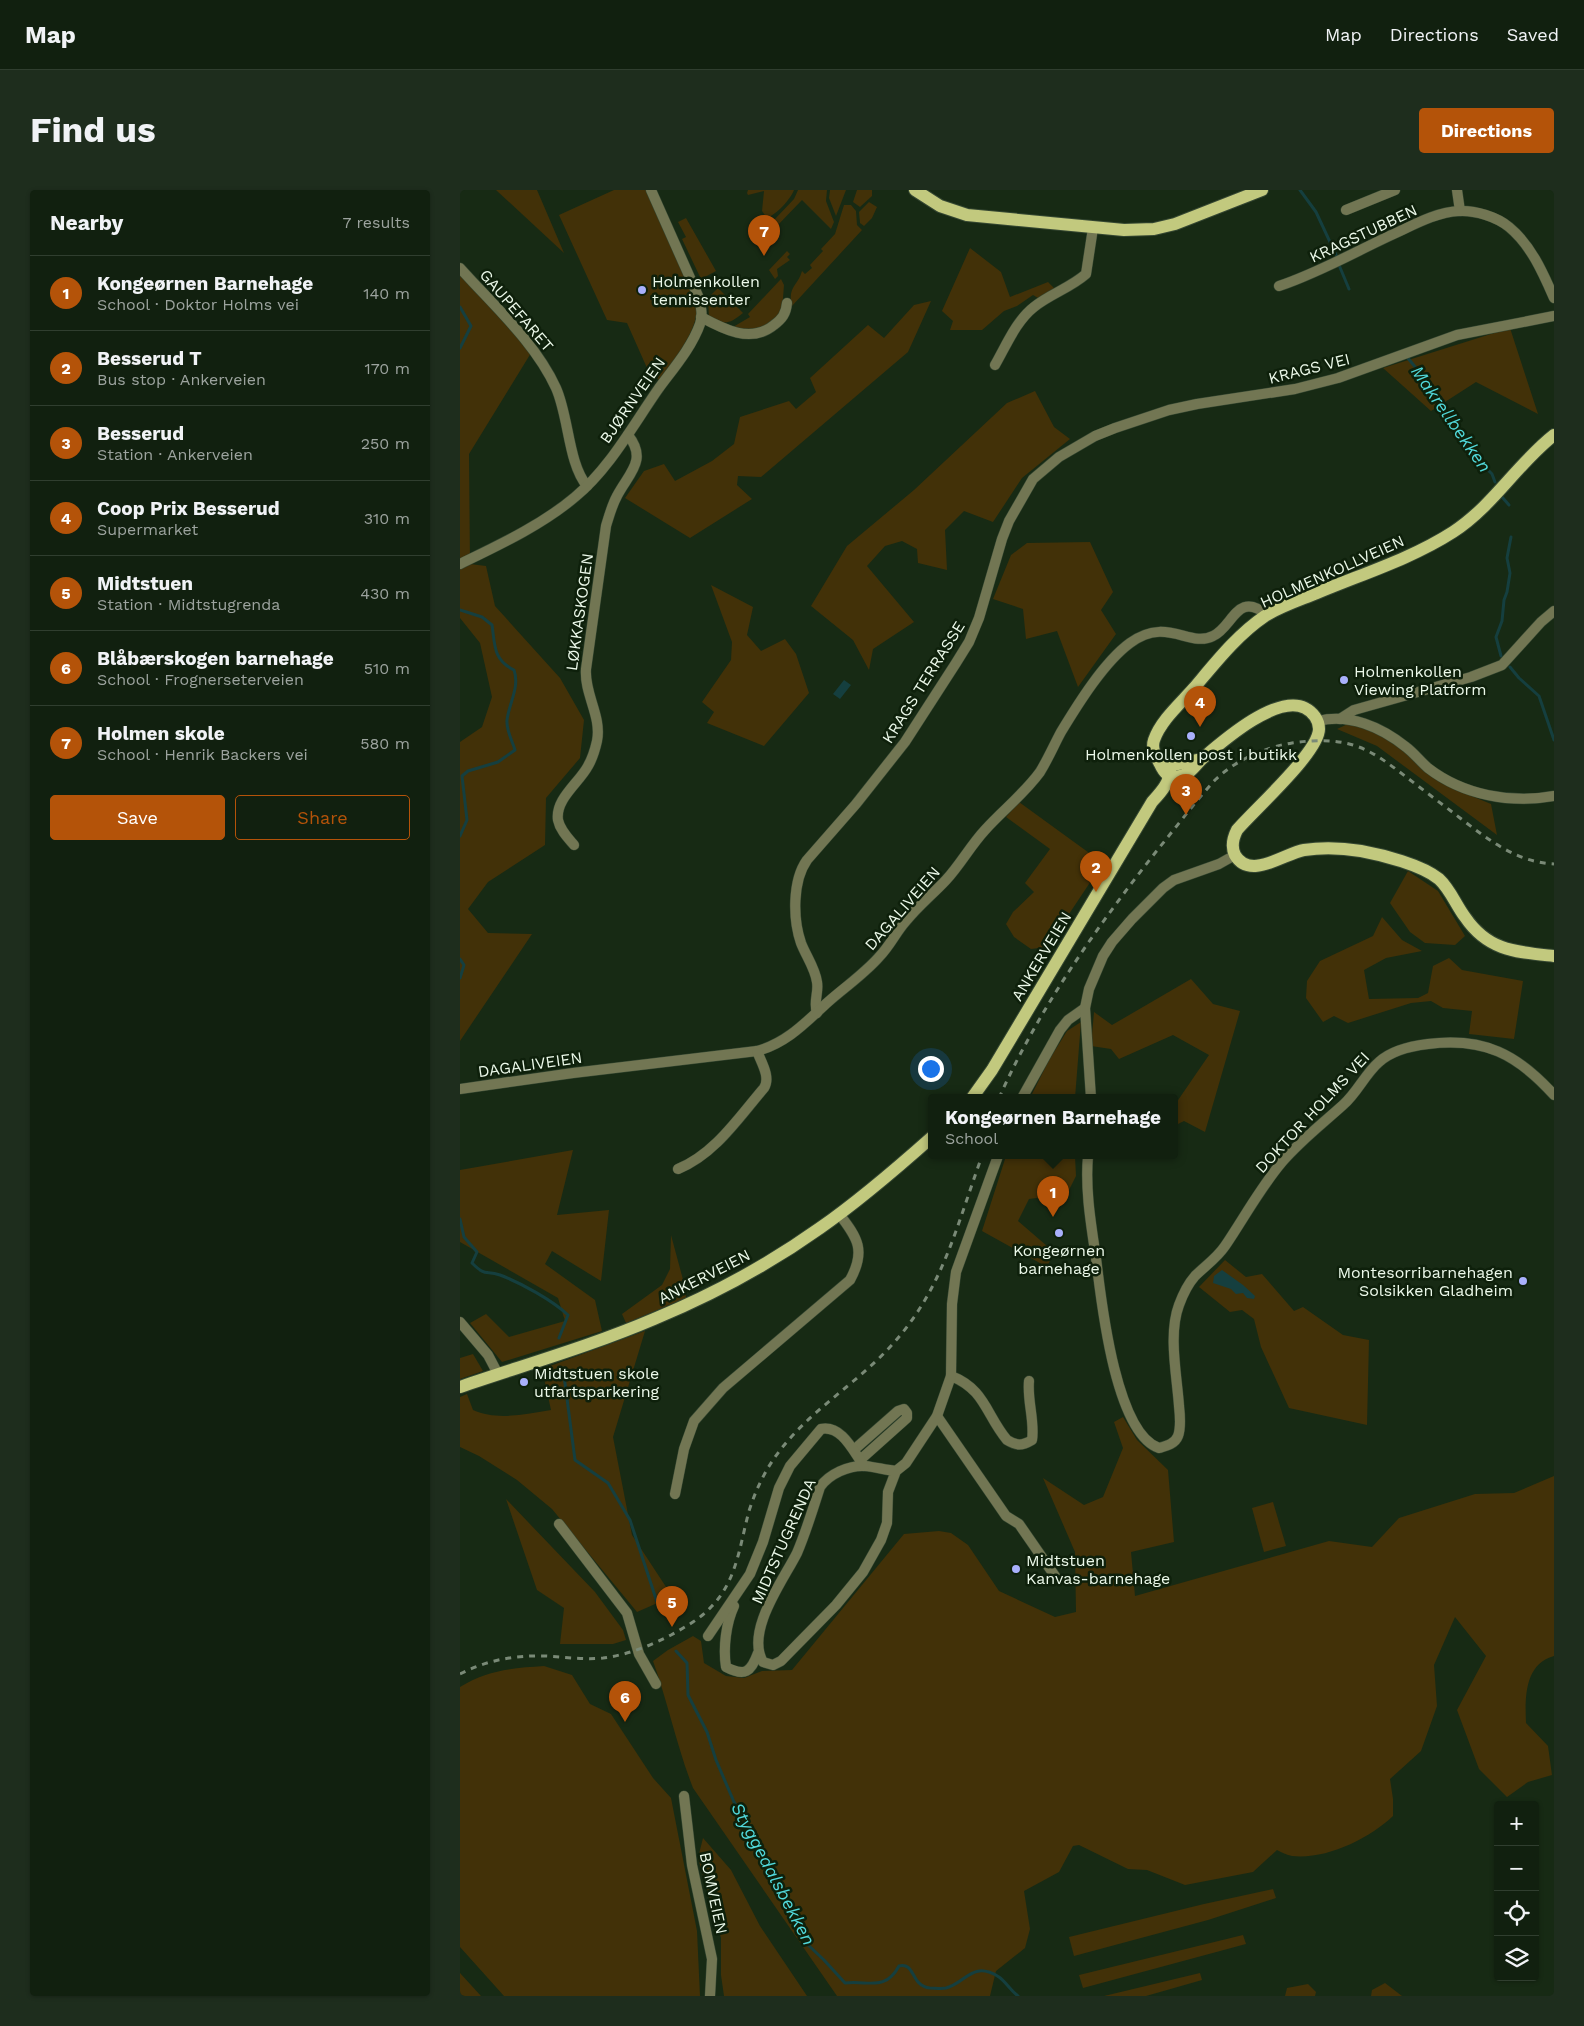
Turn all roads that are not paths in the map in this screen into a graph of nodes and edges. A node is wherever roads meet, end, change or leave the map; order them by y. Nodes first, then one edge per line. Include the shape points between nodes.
1 (651, 190) edge
2 (915, 190) edge
3 (1262, 190) edge
4 (1395, 190) edge
5 (1458, 190) edge
6 (1346, 210) dead end
7 (1460, 211) junction
8 (1094, 228) junction
9 (460, 268) edge
10 (1280, 286) dead end
11 (1554, 298) edge
12 (787, 303) dead end
13 (1554, 316) edge
14 (702, 317) junction
15 (995, 365) dead end
16 (628, 435) junction
17 (1554, 435) edge
18 (1072, 449) joint
19 (587, 486) junction
20 (460, 564) edge
21 (1554, 612) edge
22 (1267, 615) junction
23 (1340, 718) junction
24 (1318, 721) junction
25 (1165, 768) junction
26 (1554, 796) edge
27 (574, 846) dead end
28 (1235, 855) junction
29 (1554, 956) edge
30 (1085, 1008) junction
31 (816, 1012) junction
32 (757, 1051) junction
33 (460, 1089) edge
34 (975, 1094) edge
35 (1024, 1094) edge
36 (1091, 1094) edge
37 (1554, 1096) edge
38 (928, 1140) edge
39 (997, 1159) edge
40 (1088, 1159) edge
41 (678, 1169) dead end
42 (839, 1214) junction
43 (460, 1322) edge
44 (498, 1374) junction
45 (951, 1376) junction
46 (1029, 1381) dead end
47 (460, 1387) edge
48 (937, 1416) junction
49 (856, 1448) dead end
50 (862, 1463) junction
51 (896, 1472) junction
52 (676, 1494) dead end
53 (559, 1524) dead end
54 (750, 1574) junction
55 (1055, 1576) dead end
56 (708, 1636) dead end
57 (758, 1653) junction
58 (656, 1684) dead end
59 (684, 1796) dead end
60 (710, 1996) edge

1 - 14 street via 692,279
2 - 8 main road via 929,201 958,213
3 - 8 main road via 1164,228
4 - 6 street, KRAGSTUBBEN
5 - 7 street
7 - 10 street, KRAGSTUBBEN via 1430,218
7 - 11 street, KRAGSTUBBEN via 1488,216 1509,227 1535,258
8 - 15 street via 1086,274 1034,307
9 - 19 street, GAUPEFARET via 528,344 546,369 561,400 577,467
12 - 14 street via 781,319 756,334 740,334
13 - 18 street, KRAGS VEI via 1457,335 1338,378 1295,389 1169,410 1115,428
14 - 16 street, BJØRNVEIEN via 691,342
16 - 19 street, BJØRNVEIEN
16 - 27 street, LØKKASKOGEN via 636,446 637,458 606,526 586,669 586,685 597,718 597,740 587,767 559,807 561,828
17 - 22 main road, HOLMENKOLLVEIEN via 1482,508 1450,534
18 - 31 street, KRAGS TERRASSE via 1040,472 1027,487 1002,539 975,629 914,730 803,865 798,887 797,926 817,983
19 - 20 street, BJØRNVEIEN via 548,516
21 - 23 street via 1502,665 1354,710
22 - 25 main road, HOLMENKOLLVEIEN via 1233,644 1166,721 1153,743 1154,751
22 - 31 street, DAGALIVEIEN via 1256,608 1244,608 1232,615 1220,632 1211,637 1200,639 1168,631 1154,632 1121,650 1081,700 1032,782 984,831 946,880 905,921 878,958
23 - 24 street
23 - 26 street via 1381,730 1428,768 1476,793 1513,799
24 - 25 main road via 1303,707 1283,706 1237,731 1201,759
24 - 28 main road via 1318,736 1312,748 1237,830 1233,840
25 - 34 main road, ANKERVEIEN via 1154,788 1152,802 996,1064
28 - 29 main road via 1246,864 1257,866 1304,850 1339,848 1420,869 1444,884 1464,916 1492,944
28 - 30 street via 1174,880 1146,904 1103,956
30 - 35 street via 1060,1030
30 - 36 street
31 - 32 street, DAGALIVEIEN via 781,1042
32 - 33 street, DAGALIVEIEN
32 - 41 street via 767,1078 764,1088 711,1149
37 - 40 street, DOKTOR HOLMS VEI via 1522,1066 1485,1045 1450,1042 1415,1046 1379,1062 1344,1104 1283,1160 1224,1248 1195,1276 1185,1291 1178,1308 1175,1331 1180,1417 1178,1436 1174,1442 1159,1448 1146,1439 1134,1421 1113,1362 1089,1209
38 - 42 main road, ANKERVEIEN
39 - 45 street via 956,1272
42 - 44 main road, ANKERVEIEN via 768,1262 685,1305 619,1333
42 - 52 street via 853,1232 858,1249 858,1265 850,1280 723,1388 694,1421 684,1449
43 - 44 street via 488,1355
44 - 47 main road, ANKERVEIEN
45 - 46 street via 963,1380 978,1392 1007,1440 1024,1445 1032,1440 1033,1433
45 - 48 street
48 - 51 street via 906,1463
48 - 55 street via 1006,1516 1019,1524
49 - 50 street, MIDTSTUGRENDA via 898,1411 904,1409 907,1413 907,1418
50 - 51 street, MIDTSTUGRENDA
50 - 54 street, MIDTSTUGRENDA via 838,1431 821,1430 790,1466 779,1488
50 - 57 street, MIDTSTUGRENDA via 832,1475 820,1488 801,1543 760,1630
51 - 57 street via 888,1492 887,1523 863,1572 836,1605 781,1661 773,1665 763,1662
53 - 58 street via 626,1613 639,1654
54 - 56 street, MIDTSTUGRENDA
54 - 57 street, MIDTSTUGRENDA via 729,1617 724,1657 726,1667 746,1672 753,1667
59 - 60 street, BOMVEIEN via 692,1865 711,1952

